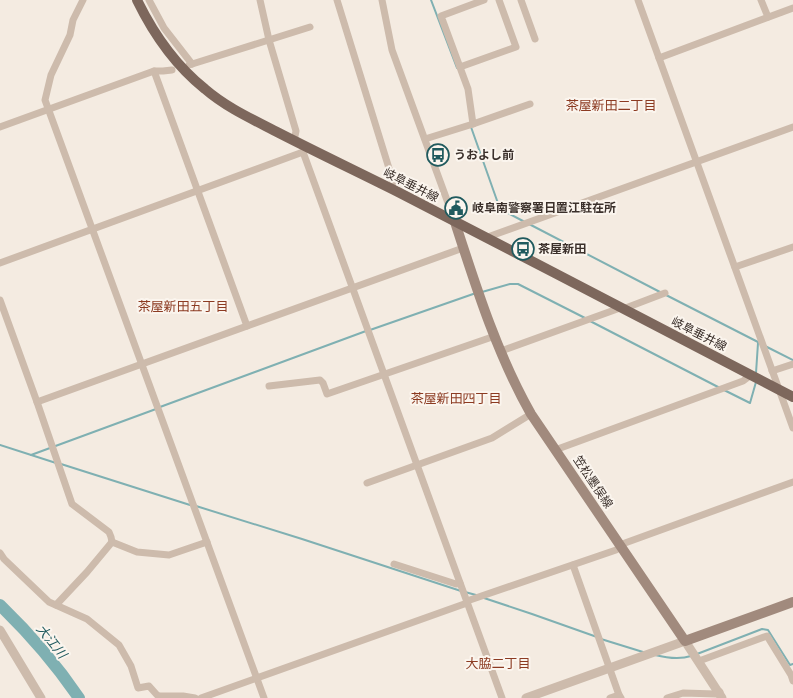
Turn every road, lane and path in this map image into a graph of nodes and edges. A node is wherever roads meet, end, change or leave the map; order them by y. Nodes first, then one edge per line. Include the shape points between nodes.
1 (83, 0) edge
2 (138, 0) edge
3 (149, 0) edge
4 (260, 0) edge
5 (337, 0) edge
6 (382, 0) edge
7 (484, 0) edge
8 (499, 0) edge
9 (521, 0) edge
10 (638, 0) edge
11 (761, 0) edge
12 (793, 8) edge
13 (768, 17) junction
14 (310, 27) dead end
15 (535, 39) dead end
16 (269, 40) junction
17 (659, 58) junction
18 (460, 67) junction
19 (154, 70) junction
20 (172, 70) dead end
21 (530, 104) dead end
22 (48, 109) junction
23 (473, 124) junction
24 (0, 127) edge
25 (793, 127) edge
26 (425, 139) junction
27 (294, 141) junction
28 (305, 150) junction
29 (697, 162) junction
30 (198, 190) junction
31 (396, 191) junction
32 (455, 222) junction
33 (92, 230) junction
34 (485, 238) junction
35 (793, 246) edge
36 (463, 248) junction
37 (0, 262) edge
38 (735, 268) junction
39 (353, 288) junction
40 (665, 293) dead end
41 (0, 300) edge
42 (621, 309) junction
43 (247, 326) junction
44 (495, 336) junction
45 (501, 351) junction
46 (142, 364) junction
47 (793, 364) edge
48 (772, 371) junction
49 (384, 374) junction
50 (751, 375) junction
51 (270, 386) dead end
52 (779, 390) junction
53 (793, 397) edge
54 (38, 402) junction
55 (531, 414) junction
56 (793, 428) edge
57 (555, 450) junction
58 (417, 465) junction
59 (793, 482) edge
60 (367, 483) dead end
61 (112, 542) junction
62 (207, 542) junction
63 (620, 546) junction
64 (0, 553) edge
65 (394, 564) dead end
66 (573, 565) junction
67 (460, 583) junction
68 (467, 602) junction
69 (793, 602) edge
70 (56, 605) junction
71 (0, 630) edge
72 (685, 641) junction
73 (700, 662) junction
74 (610, 667) junction
75 (257, 679) junction
76 (793, 681) edge
77 (721, 695) edge
78 (620, 696) edge
79 (41, 698) edge
80 (194, 698) edge
81 (201, 698) edge
82 (264, 698) edge
83 (502, 698) edge
84 (526, 698) edge
85 (610, 698) edge
86 (667, 698) edge

1 - 22 street via 51,75 45,100
2 - 27 main road, 岐阜垂井線 via 163,45 197,82 230,107
3 - 16 street via 164,28 191,64
4 - 16 street
5 - 31 street
6 - 26 street via 392,50
7 - 18 street via 440,16
8 - 18 street via 516,47
9 - 15 street
10 - 17 street
11 - 13 street
12 - 13 street
13 - 17 street
14 - 16 street
16 - 27 street via 296,131
17 - 29 street
18 - 23 street via 470,96
19 - 20 street
19 - 22 street
19 - 30 street
21 - 23 street
22 - 24 street
22 - 33 street
23 - 26 street
25 - 29 street
26 - 32 street
27 - 28 main road, 岐阜垂井線
28 - 30 street
28 - 31 main road, 岐阜垂井線
28 - 39 street
29 - 34 street
29 - 38 street
30 - 33 street
30 - 43 street
31 - 32 main road, 岐阜垂井線
32 - 34 main road, 岐阜垂井線
32 - 36 main road, 笠松墨俣線
33 - 37 street
33 - 46 street
34 - 42 main road, 岐阜垂井線
35 - 38 street
36 - 39 street
36 - 44 main road, 笠松墨俣線
38 - 48 street
39 - 43 street
39 - 49 street
40 - 42 street
41 - 54 street
42 - 45 street
42 - 50 main road, 岐阜垂井線
43 - 46 street
44 - 45 main road, 笠松墨俣線
44 - 49 street
45 - 55 main road, 笠松墨俣線
46 - 54 street
46 - 62 street
47 - 48 street
48 - 52 street
49 - 51 street via 328,394 320,380
49 - 58 street
50 - 52 main road, 岐阜垂井線
50 - 57 street via 743,381
52 - 53 main road, 岐阜垂井線
52 - 56 street
54 - 61 street via 72,504 109,532
55 - 57 main road, 笠松墨俣線
55 - 58 street via 492,438
57 - 63 main road, 笠松墨俣線
58 - 60 street
58 - 67 street
59 - 63 street
61 - 62 street via 137,552 169,555
61 - 70 street
62 - 75 street
63 - 66 street via 616,550
63 - 72 main road, 笠松墨俣線
64 - 70 street via 49,602
65 - 67 street via 456,584
66 - 68 street
66 - 74 street
67 - 68 street
68 - 75 street
68 - 83 street
69 - 72 main road
70 - 80 street via 87,619 119,645 138,688 149,686 160,696
71 - 79 street
72 - 73 street
72 - 74 street
73 - 76 street via 767,636
73 - 77 street
74 - 78 street
74 - 84 street
75 - 81 street
75 - 82 street
77 - 86 street via 683,694
78 - 85 street

